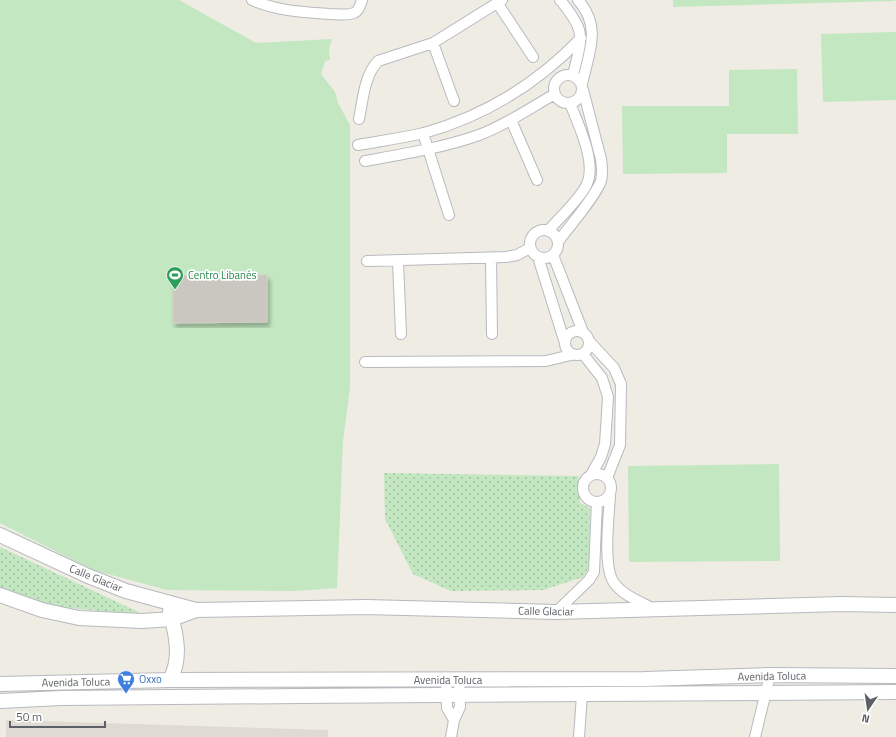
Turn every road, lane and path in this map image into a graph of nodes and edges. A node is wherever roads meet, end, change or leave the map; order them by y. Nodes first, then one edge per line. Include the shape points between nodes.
1 (252, 0) edge
2 (362, 0) edge
3 (560, 0) edge
4 (578, 0) edge
5 (500, 2) edge
6 (581, 38) junction
7 (433, 43) junction
8 (533, 56) dead end
9 (573, 75) junction
10 (582, 87) junction
11 (555, 94) junction
12 (454, 101) dead end
13 (570, 103) junction
14 (359, 119) dead end
15 (511, 120) junction
16 (423, 133) junction
17 (358, 145) dead end
18 (430, 150) junction
19 (365, 161) dead end
20 (537, 180) dead end
21 (449, 215) dead end
22 (548, 231) junction
23 (558, 242) junction
24 (530, 248) junction
25 (553, 255) junction
26 (538, 257) junction
27 (491, 258) junction
28 (366, 261) dead end
29 (398, 261) junction
30 (583, 332) junction
31 (401, 334) dead end
32 (492, 334) dead end
33 (564, 340) junction
34 (589, 341) junction
35 (571, 354) junction
36 (583, 354) junction
37 (365, 362) dead end
38 (591, 475) junction
39 (608, 478) junction
40 (610, 496) junction
41 (597, 502) junction
42 (0, 535) edge
43 (0, 595) edge
44 (168, 602) junction
45 (896, 605) edge
46 (654, 609) junction
47 (196, 610) junction
48 (556, 612) junction
49 (172, 620) junction
50 (770, 676) junction
51 (896, 676) edge
52 (170, 680) junction
53 (452, 680) junction
54 (0, 684) edge
55 (896, 692) edge
56 (767, 693) junction
57 (453, 695) junction
58 (582, 695) junction
59 (0, 701) edge
60 (451, 737) edge
61 (579, 737) edge
62 (755, 737) edge

1 - 2 street via 293,12 344,14 355,13
3 - 6 street via 574,17 580,28
4 - 10 street via 587,10 592,25 592,38
5 - 7 street
5 - 8 street
6 - 9 street
6 - 16 street via 553,65 502,101 454,123
7 - 12 street
7 - 14 street via 378,61 372,67
9 - 10 street
9 - 11 street via 560,77 556,81
10 - 13 street via 581,96
10 - 23 street via 601,160 601,180
11 - 13 street via 558,99
11 - 15 street
13 - 22 street via 590,162 590,178 586,187
15 - 18 street via 480,134
15 - 20 street
16 - 17 street
16 - 18 street
18 - 19 street
18 - 21 street
22 - 23 street via 555,235
22 - 24 street via 541,230 534,234 530,240
23 - 25 street
24 - 26 street
24 - 27 street via 517,255
25 - 26 street via 546,258
25 - 30 street
26 - 33 street
27 - 29 street
27 - 32 street
28 - 29 street
29 - 31 street
30 - 33 street via 572,331
30 - 34 street
33 - 35 street via 564,346
34 - 36 street via 587,351
34 - 39 street via 614,368 621,384 620,445
35 - 36 street
35 - 37 street via 546,360
36 - 38 street via 602,378 608,397 605,444
38 - 39 street
38 - 41 street via 585,480 583,488 585,495
39 - 40 street via 611,483
40 - 41 street via 604,501
40 - 46 street via 607,567 611,579 618,588
41 - 48 street via 594,572
42 - 44 street, Calle Glaciar via 88,576 126,591
43 - 49 street, Calle Glaciar via 42,610 79,618
44 - 47 street, Calle Glaciar
44 - 49 street
45 - 46 street, Calle Glaciar
46 - 48 street, Calle Glaciar
47 - 48 street, Calle Glaciar via 366,606
47 - 49 street, Calle Glaciar
49 - 52 street via 178,650 176,670
50 - 51 street, Avenida Toluca
50 - 53 street, Avenida Toluca
50 - 56 street
52 - 53 street, Avenida Toluca
52 - 54 street, Avenida Toluca
53 - 57 street
55 - 56 street, Avenida Toluca
56 - 58 street, Avenida Toluca
56 - 62 street
57 - 58 street, Avenida Toluca
57 - 59 street, Avenida Toluca via 69,698
57 - 60 street via 460,707 454,720
58 - 61 street

